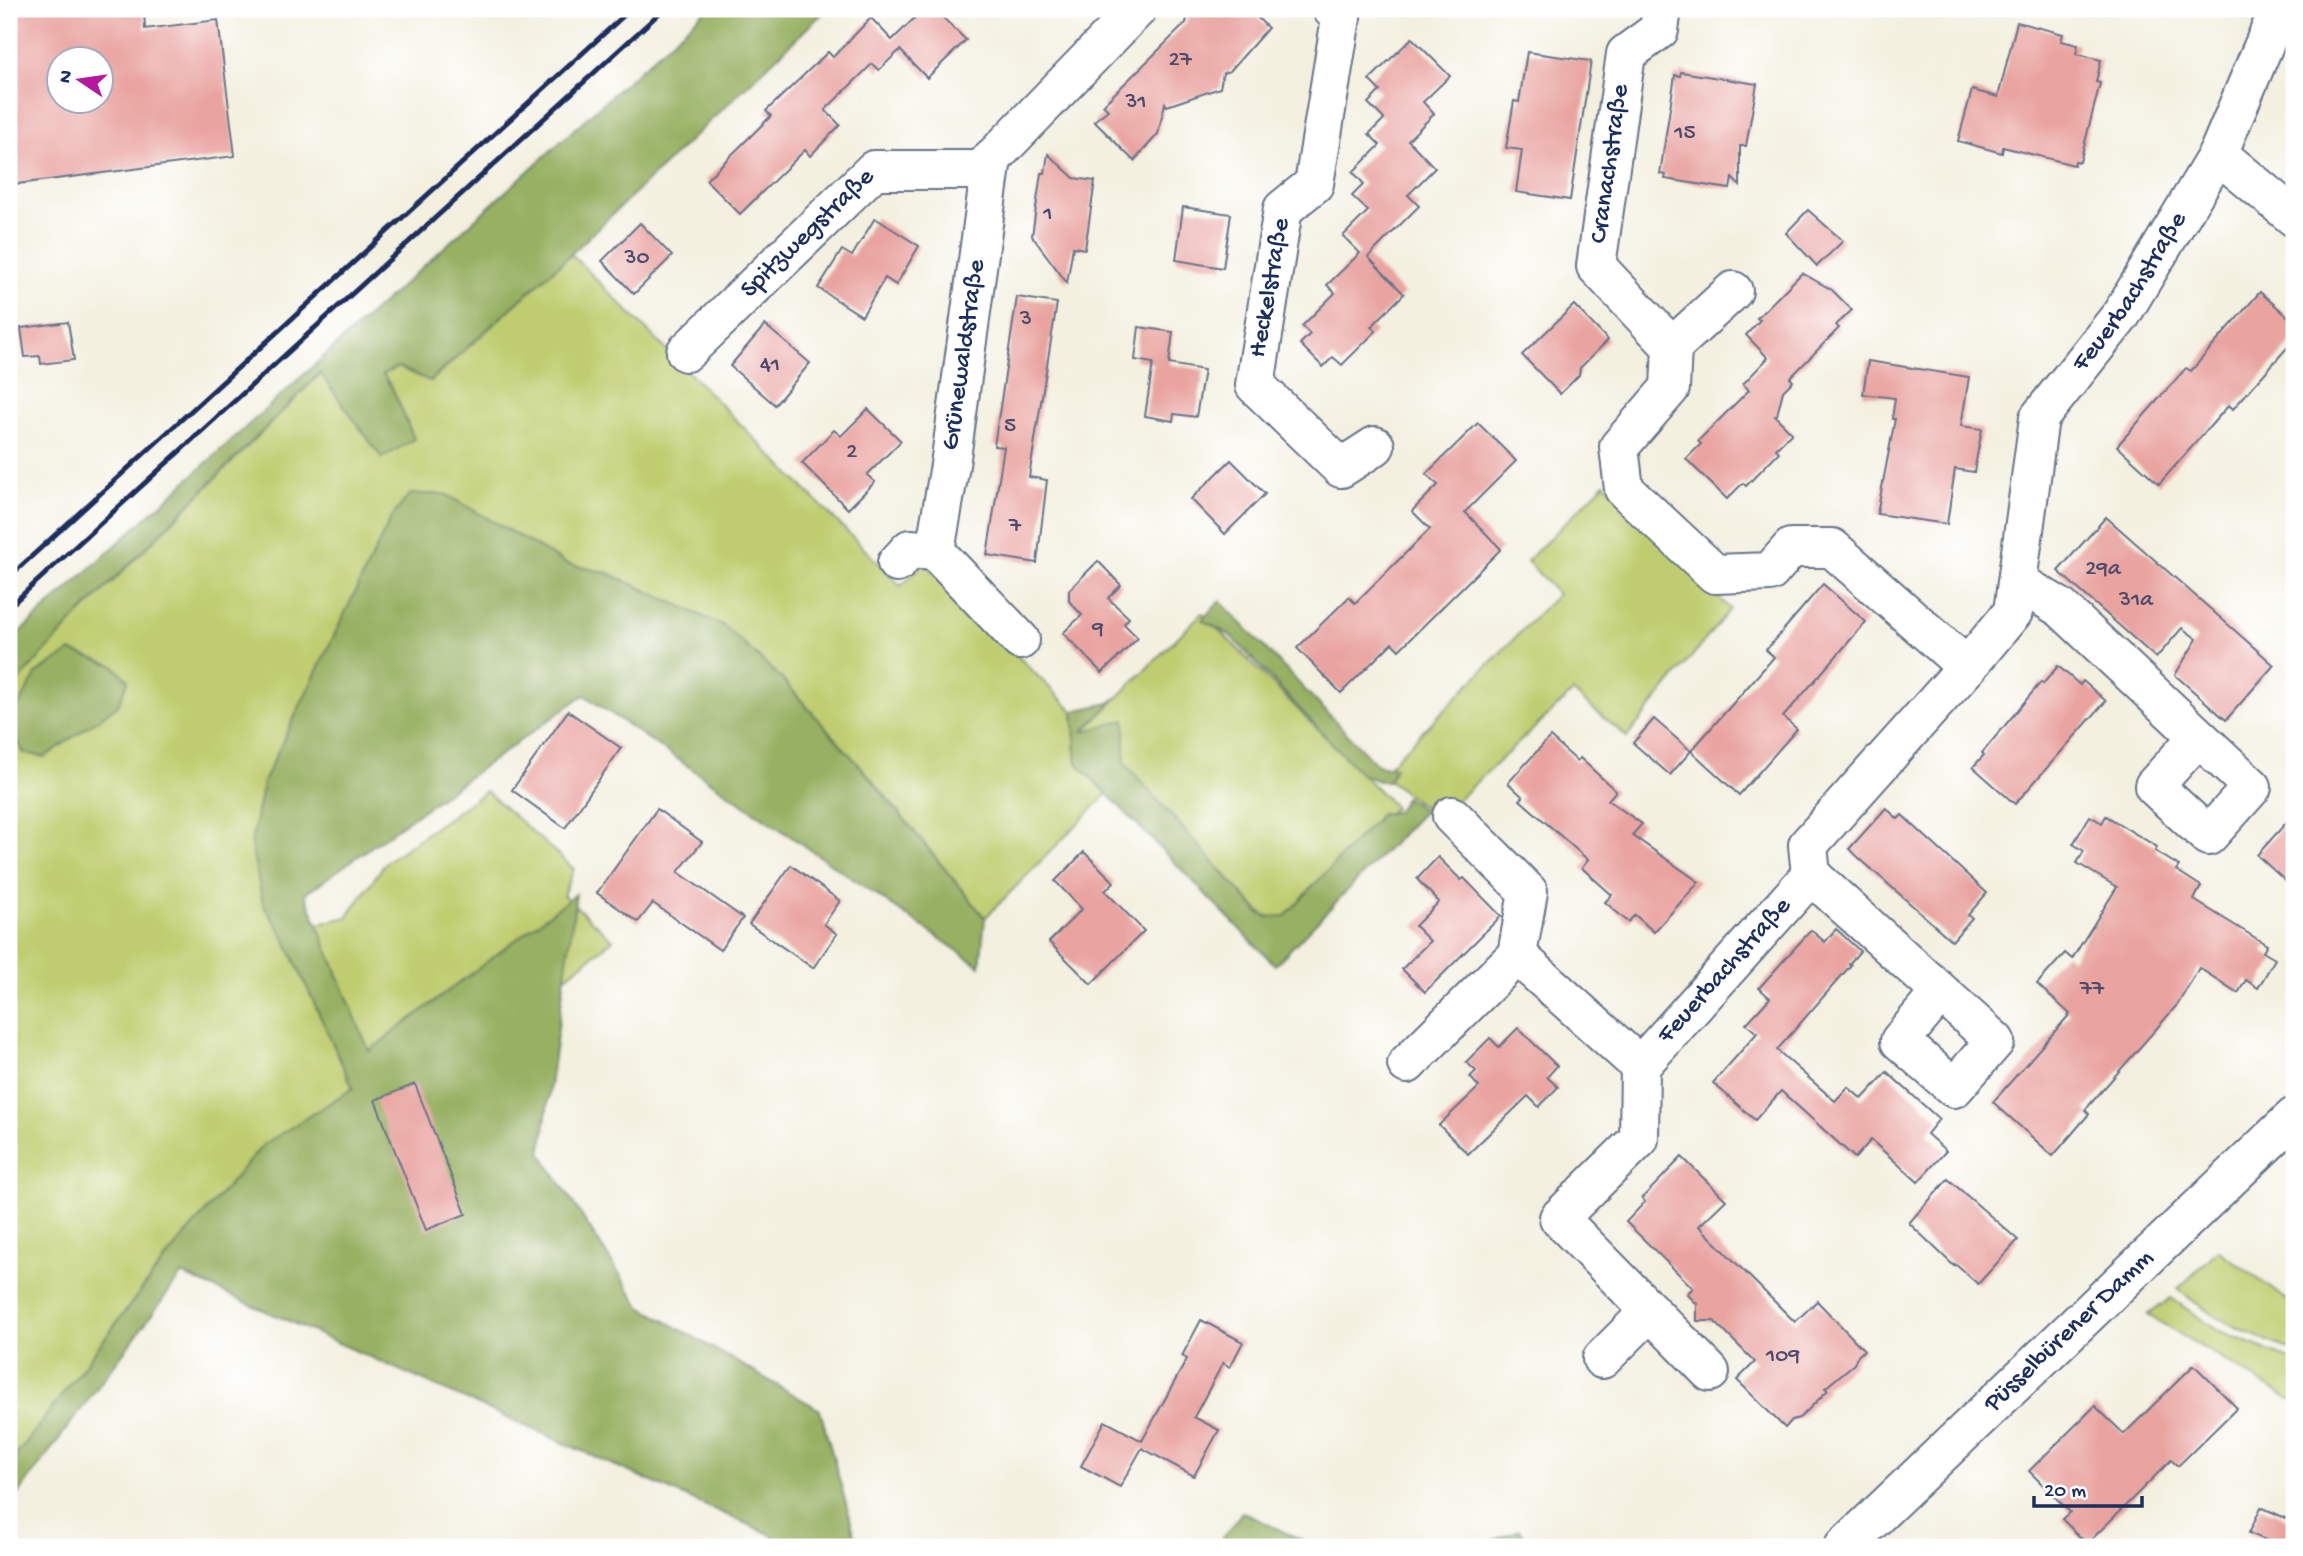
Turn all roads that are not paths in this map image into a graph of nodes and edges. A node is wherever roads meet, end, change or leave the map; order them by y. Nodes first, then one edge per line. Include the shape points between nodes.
1 (1137, 9) edge
2 (1332, 9) edge
3 (1662, 9) edge
4 (2279, 9) edge
5 (2218, 154) junction
6 (992, 158) junction
7 (2294, 217) edge
8 (1733, 291) dead end
9 (1672, 347) junction
10 (686, 352) dead end
11 (1375, 446) dead end
12 (935, 551) junction
13 (897, 563) dead end
14 (2018, 582) junction
15 (1020, 640) dead end
16 (1967, 667) junction
17 (2198, 737) dead end
18 (1452, 816) dead end
19 (1811, 875) junction
20 (1517, 955) junction
21 (1940, 993) dead end
22 (1407, 1064) dead end
23 (1640, 1066) junction
24 (2294, 1117) edge
25 (1650, 1311) junction
26 (1602, 1359) dead end
27 (1710, 1372) dead end
28 (1848, 1546) edge

1 - 6 street, Spitzwegstraße
2 - 11 street, Heckelstraße via 1341,18 1314,184 1283,209 1255,385 1341,468
3 - 9 street, Cranachstraße via 1659,30 1626,54 1596,266
4 - 5 street, Feuerbachstraße
5 - 7 street
5 - 14 street, Feuerbachstraße via 2121,315 2039,418
6 - 10 street, Spitzwegstraße via 981,170 874,170
6 - 12 street, Grünewaldstraße
8 - 9 street
9 - 16 street via 1670,388 1619,447 1625,489 1715,574 1770,572 1791,548 1832,548
12 - 13 street via 911,549
12 - 15 street
14 - 16 street, Feuerbachstraße via 2012,612
14 - 17 street via 2060,608
16 - 19 street, Feuerbachstraße via 1808,845
18 - 20 street via 1528,892
19 - 21 street, Feuerbachstraße
19 - 23 street, Feuerbachstraße
20 - 22 street
20 - 23 street, Feuerbachstraße
23 - 25 street, Feuerbachstraße via 1639,1139 1559,1218
24 - 28 street, Püsselbürener Damm
25 - 26 street
25 - 27 street, Feuerbachstraße

